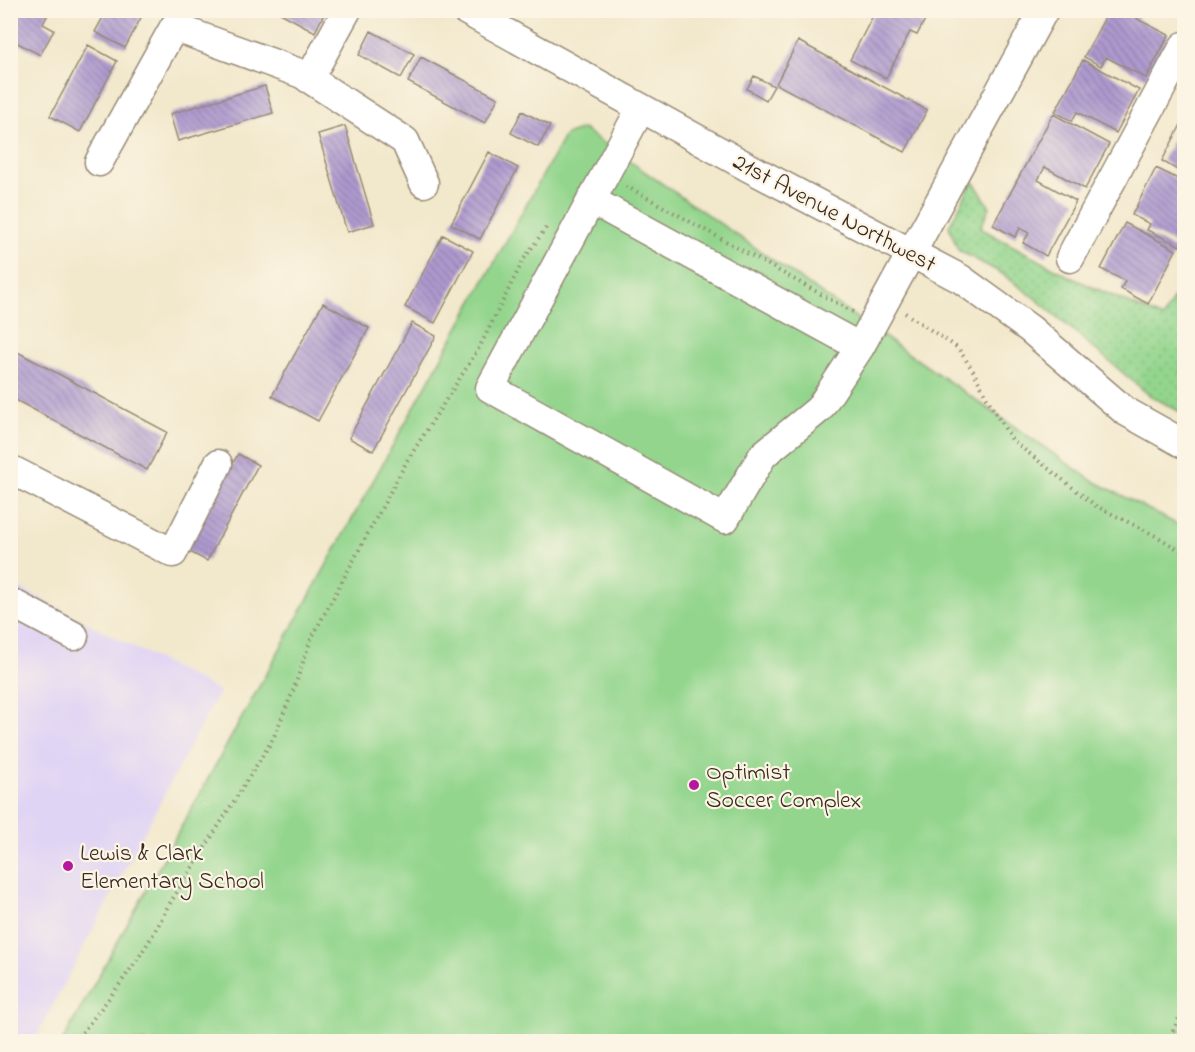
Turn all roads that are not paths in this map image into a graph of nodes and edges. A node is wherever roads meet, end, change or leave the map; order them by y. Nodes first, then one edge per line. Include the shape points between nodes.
1 (347, 10) edge
2 (465, 10) edge
3 (1044, 10) edge
4 (1185, 46) edge
5 (309, 79) junction
6 (641, 108) junction
7 (99, 162) dead end
8 (424, 183) dead end
9 (591, 200) junction
10 (911, 252) junction
11 (1070, 258) dead end
12 (873, 324) junction
13 (1185, 444) edge
14 (218, 464) dead end
15 (10, 469) edge
16 (10, 602) edge
17 (74, 636) dead end

1 - 5 street
2 - 6 street, 21st Avenue Northwest
3 - 10 street
4 - 11 street
5 - 7 street via 174,27
5 - 8 street via 405,141
6 - 9 street
6 - 10 street, 21st Avenue Northwest
9 - 12 street
9 - 12 street via 490,388 725,519 763,455 819,409
10 - 12 street
10 - 13 street, 21st Avenue Northwest via 1002,307 1125,411
14 - 15 street via 173,553
16 - 17 street

